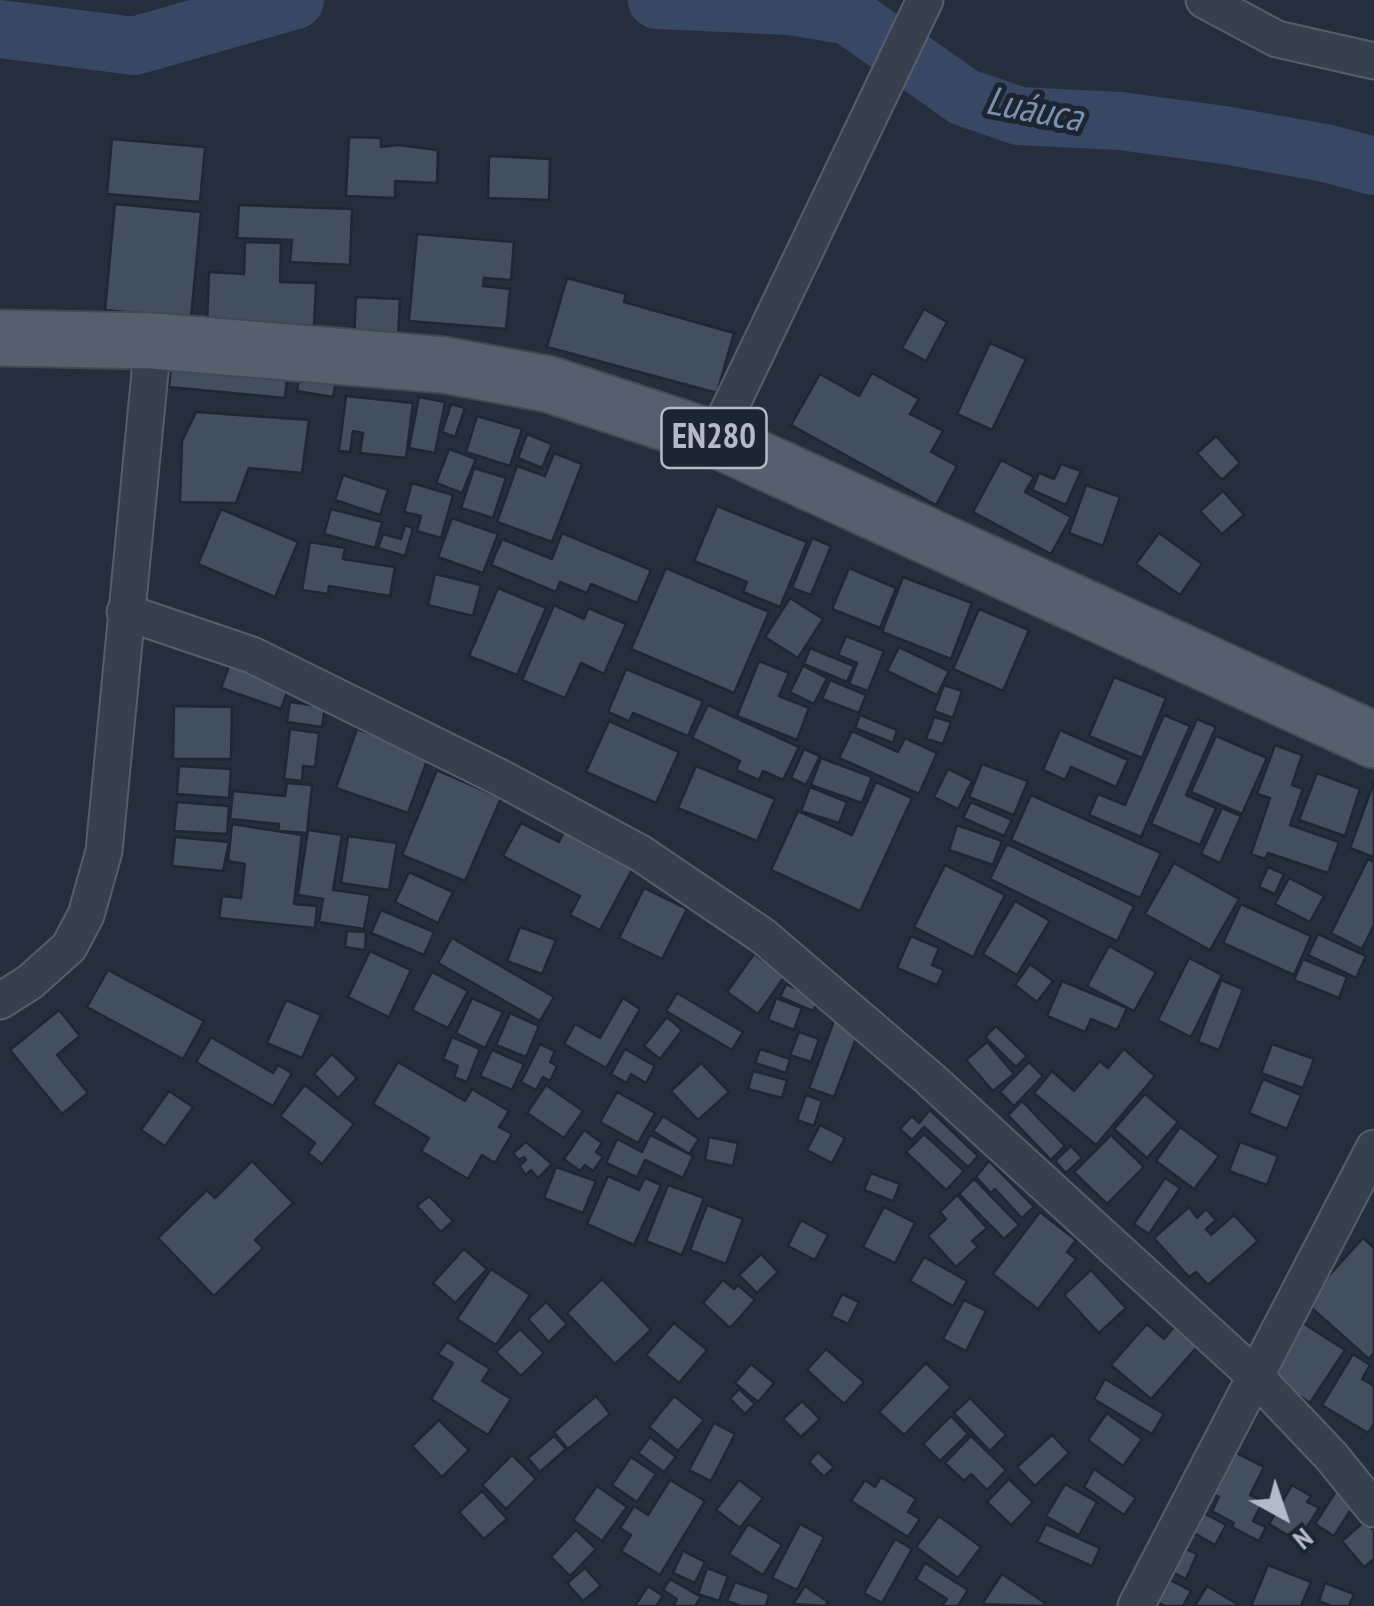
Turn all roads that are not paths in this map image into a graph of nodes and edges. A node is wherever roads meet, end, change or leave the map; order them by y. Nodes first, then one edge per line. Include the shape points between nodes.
1 (925, 0) edge
2 (1204, 0) edge
3 (1374, 61) edge
4 (0, 338) edge
5 (153, 341) junction
6 (715, 438) junction
7 (125, 612) junction
8 (1374, 740) edge
9 (0, 1001) edge
10 (1372, 1157) edge
11 (1254, 1376) junction
12 (1374, 1509) edge
13 (1136, 1606) edge

1 - 6 street
2 - 3 street via 1277,39
4 - 5 main road, EN280
5 - 6 main road, EN280 via 444,365 548,384
5 - 7 street
6 - 8 main road, EN280
7 - 9 street via 104,851 86,915 69,946
7 - 11 street via 252,655 501,778 640,853 763,936 929,1078
10 - 11 street
11 - 12 street
11 - 13 street

